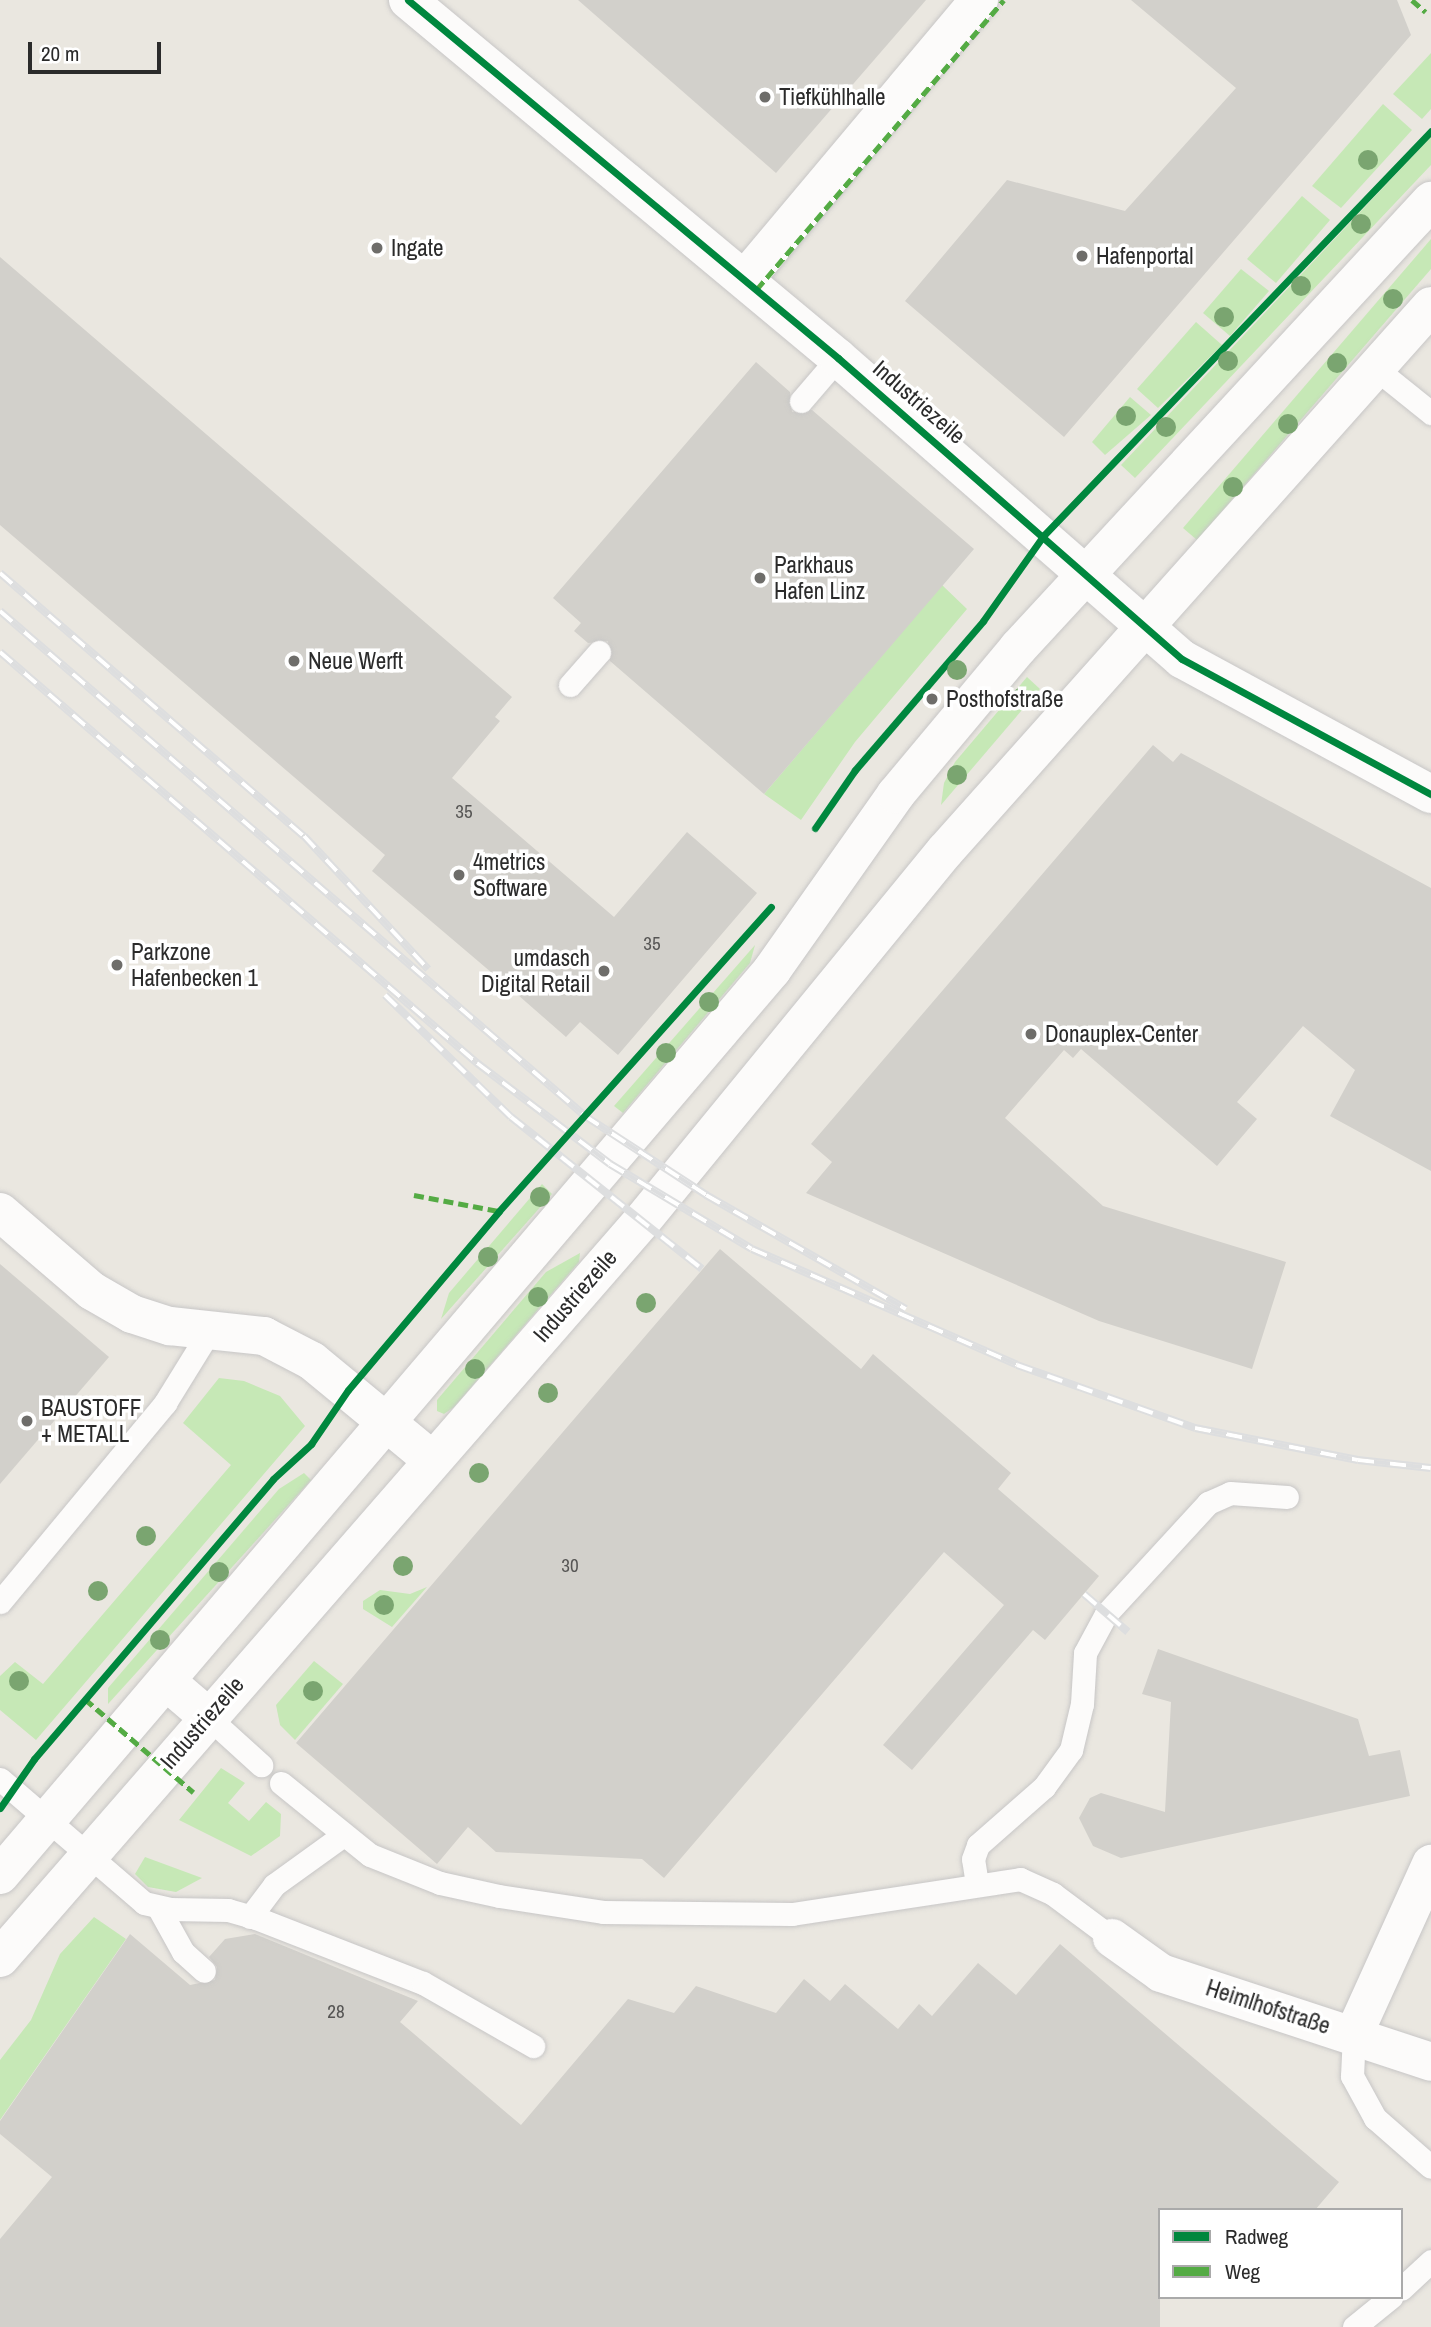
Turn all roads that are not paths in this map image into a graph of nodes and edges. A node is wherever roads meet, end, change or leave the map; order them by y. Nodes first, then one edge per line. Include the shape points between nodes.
1 (408, 0) edge
2 (979, 0) edge
3 (1431, 201) edge
4 (745, 279) junction
5 (1431, 306) edge
6 (838, 358) junction
7 (1375, 368) junction
8 (801, 401) dead end
9 (1431, 413) edge
10 (1086, 573) junction
11 (1144, 630) junction
12 (599, 652) dead end
13 (570, 685) dead end
14 (1431, 794) edge
15 (0, 1212) edge
16 (212, 1327) junction
17 (387, 1421) junction
18 (432, 1460) junction
19 (1287, 1497) dead end
20 (0, 1602) edge
21 (166, 1681) junction
22 (208, 1717) junction
23 (261, 1765) dead end
24 (0, 1779) edge
25 (281, 1783) dead end
26 (46, 1819) junction
27 (342, 1836) junction
28 (86, 1854) junction
29 (1431, 1864) edge
30 (0, 1875) edge
31 (977, 1884) junction
32 (158, 1907) junction
33 (250, 1917) junction
34 (1112, 1938) joint
35 (0, 1958) edge
36 (204, 1971) dead end
37 (1354, 2034) junction
38 (533, 2046) dead end
39 (1431, 2062) edge
40 (1431, 2167) edge
41 (1431, 2260) edge
42 (1403, 2287) edge
43 (1389, 2299) edge
44 (1354, 2327) edge

1 - 4 main road, Industriezeile
2 - 4 main road
3 - 10 main road
4 - 6 main road, Industriezeile
5 - 7 main road, Industriezeile
6 - 8 lane
6 - 10 main road, Industriezeile
7 - 9 lane
7 - 11 main road, Industriezeile
10 - 11 main road, Industriezeile
10 - 17 main road via 896,794 772,970
11 - 14 main road, Industriezeile via 1182,659
11 - 18 main road, Industriezeile via 945,851 642,1221
12 - 13 lane
15 - 16 main road via 92,1291 132,1314 170,1326
16 - 17 main road via 264,1336 312,1361
16 - 20 lane via 166,1403
17 - 18 main road
17 - 21 main road
18 - 22 main road, Industriezeile
19 - 31 lane via 1230,1493 1208,1503 1106,1614 1085,1653 1082,1704 1071,1750 1044,1787 978,1845 973,1859
21 - 22 main road
21 - 26 main road
22 - 23 lane
22 - 28 main road, Industriezeile
24 - 26 lane
25 - 27 lane
26 - 28 lane
26 - 30 main road
27 - 31 lane via 370,1855 440,1883 603,1912 792,1914
27 - 33 lane via 274,1885
28 - 32 lane via 144,1903
28 - 35 main road, Industriezeile
29 - 37 main road
31 - 34 lane via 1005,1879 1036,1884
32 - 33 lane via 205,1908
32 - 36 lane via 183,1952
33 - 38 lane via 423,1983
34 - 37 main road, Heimlhofstraße via 1161,1973
37 - 39 main road, Heimlhofstraße
37 - 40 lane via 1352,2076 1375,2118
41 - 42 lane
43 - 44 lane

